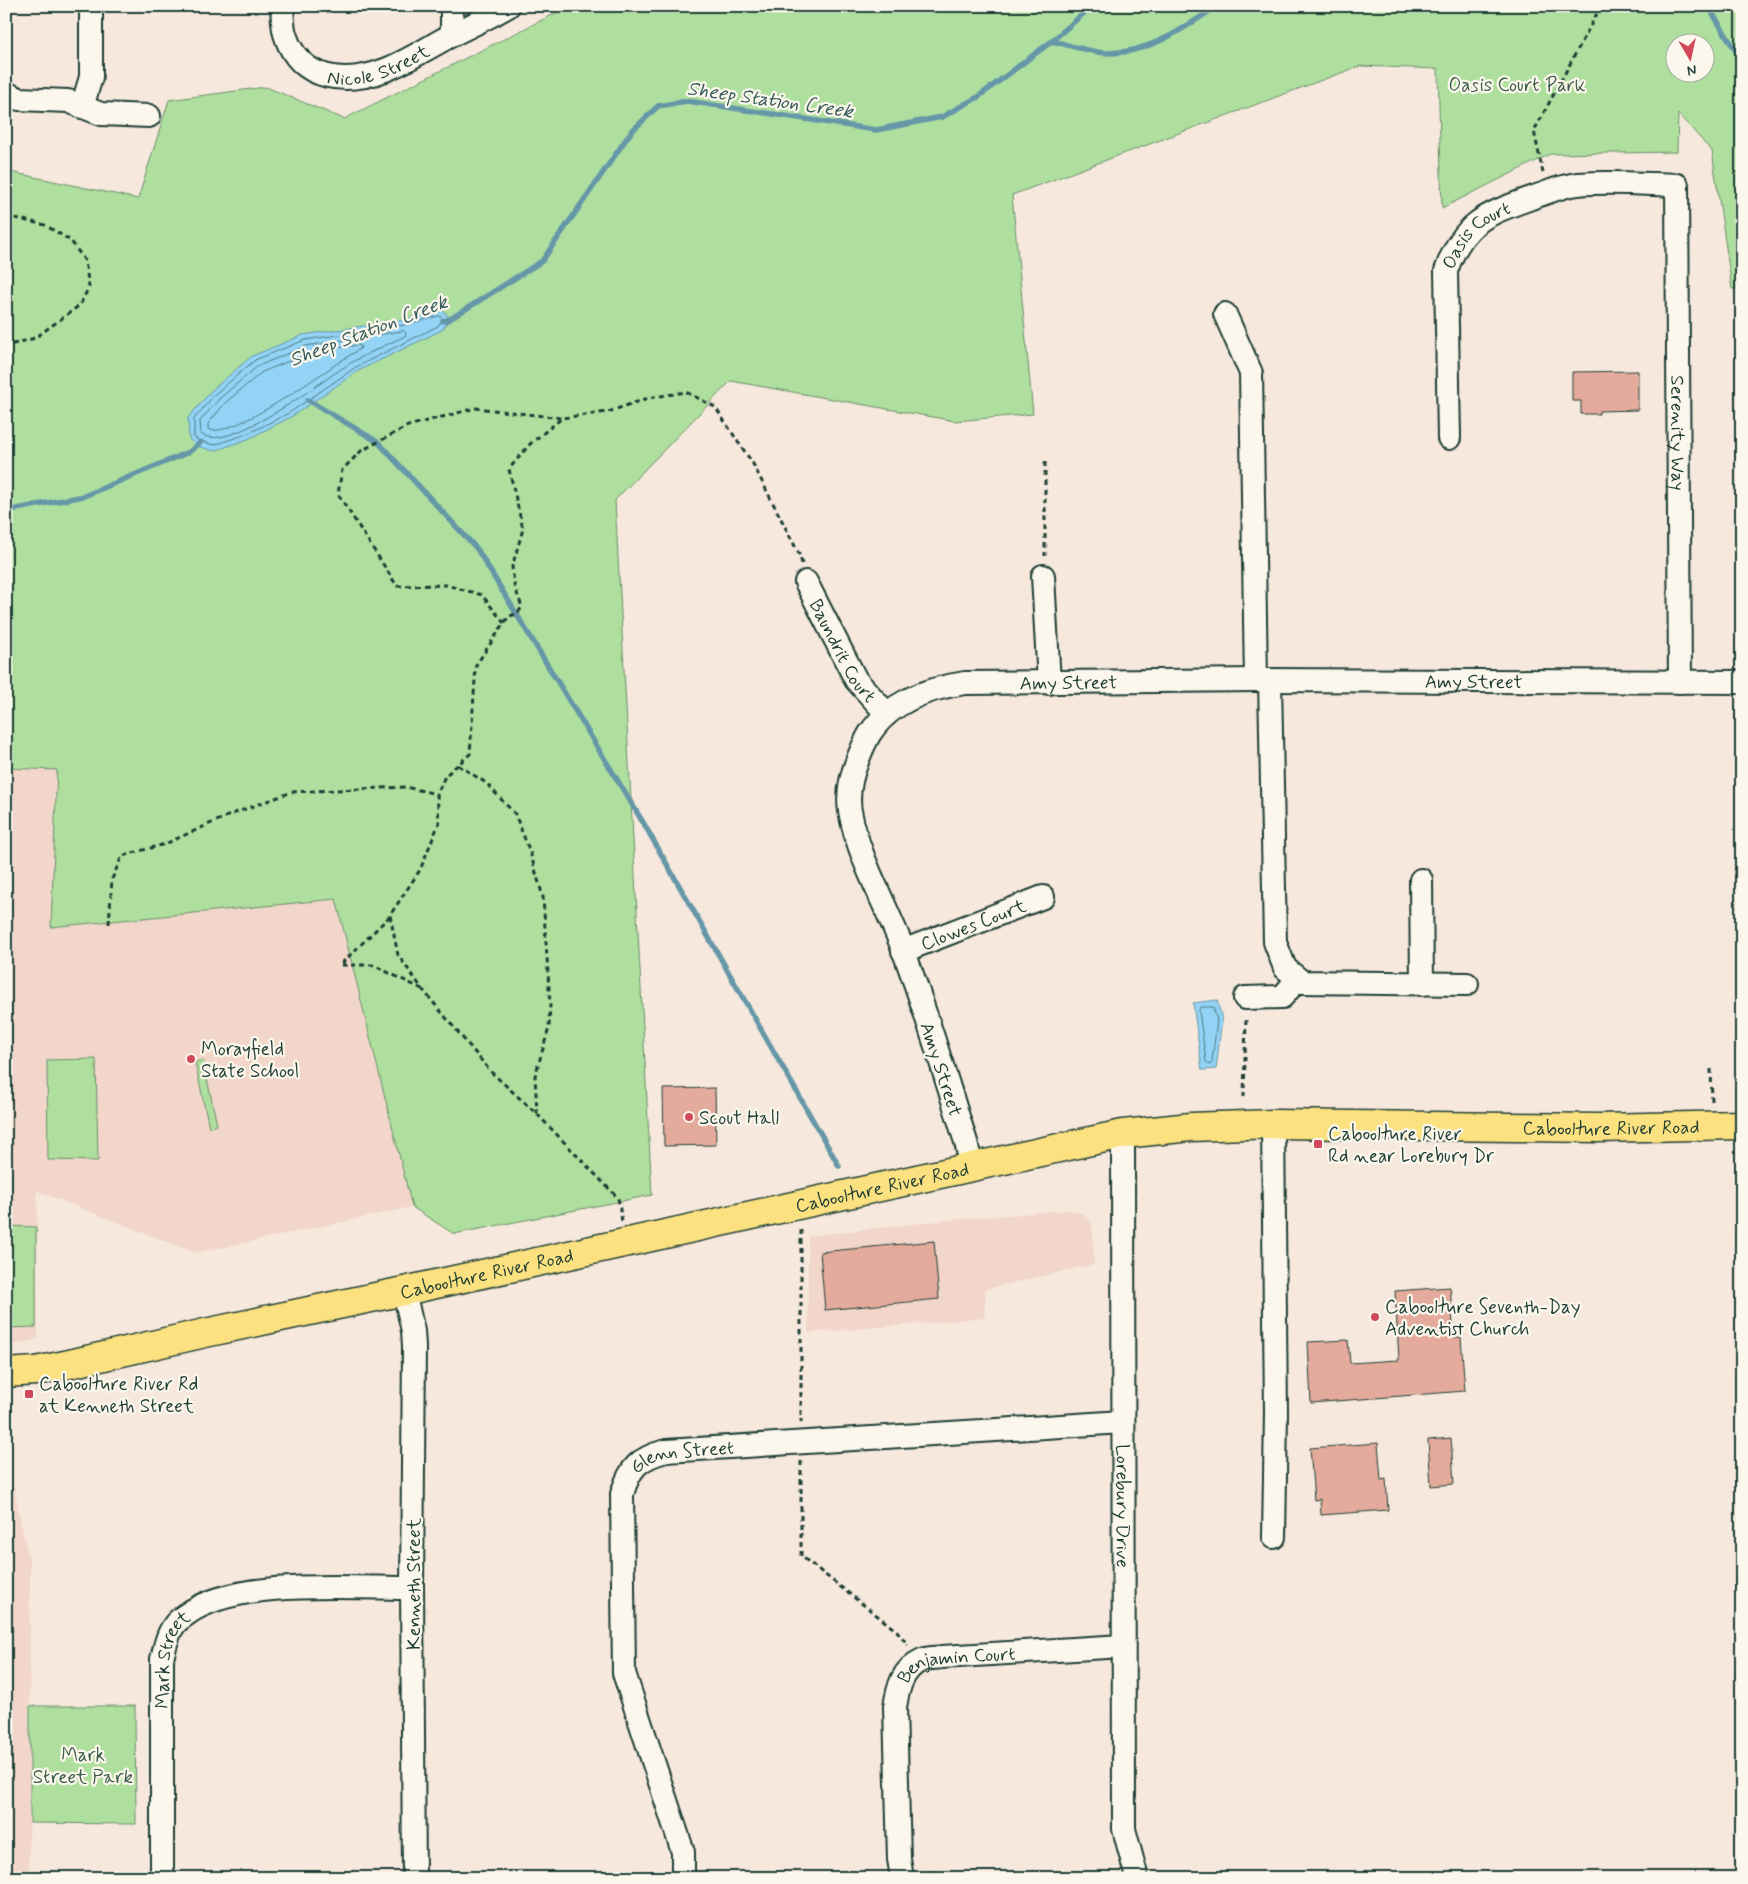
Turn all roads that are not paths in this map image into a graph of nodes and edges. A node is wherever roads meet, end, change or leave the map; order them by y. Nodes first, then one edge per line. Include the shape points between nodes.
1 (91, 6) edge
2 (282, 6) edge
3 (452, 6) edge
4 (508, 6) edge
5 (452, 35) junction
6 (6, 93) edge
7 (82, 106) junction
8 (149, 116) dead end
9 (1677, 185) joint
10 (1225, 314) dead end
11 (1449, 438) dead end
12 (1043, 576) road end
13 (806, 582) road end
14 (1263, 680) junction
15 (1680, 682) junction
16 (1742, 682) edge
17 (1049, 683) junction
18 (887, 714) junction
19 (1422, 880) dead end
20 (1043, 897) dead end
21 (904, 950) junction
22 (1298, 979) junction
23 (1422, 984) junction
24 (1467, 984) dead end
25 (1251, 998) road end
26 (1273, 1124) junction
27 (1742, 1125) edge
28 (1123, 1134) junction
29 (972, 1168) junction
30 (404, 1291) junction
31 (36, 1371) junction
32 (6, 1373) edge
33 (6, 1382) edge
34 (1124, 1422) junction
35 (1274, 1537) dead end
36 (412, 1588) junction
37 (1123, 1646) junction
38 (162, 1878) edge
39 (414, 1878) edge
40 (681, 1878) edge
41 (902, 1878) edge
42 (1136, 1878) edge

1 - 7 street via 91,77
2 - 5 street, Nicole Street via 285,35 291,49 310,70 324,76 340,78 384,71
3 - 5 street
4 - 5 street, Nicole Street
6 - 7 street via 19,99 60,100
7 - 8 street via 106,115
9 - 11 street, Oasis Court via 1576,184 1500,209 1479,220 1463,234 1452,252 1446,272
9 - 15 street, Serenity Way
10 - 14 street via 1251,373
12 - 17 street
13 - 18 street, Baundrit Court via 856,680
14 - 15 street, Amy Street
14 - 17 street, Amy Street
14 - 22 street via 1275,942 1285,968
15 - 16 street, Amy Street
17 - 18 street, Amy Street via 943,686 904,702
18 - 21 street, Amy Street via 873,728 850,779 850,809 859,845
19 - 23 street
20 - 21 street, Clowes Court
21 - 29 street, Amy Street
22 - 23 street via 1302,982
22 - 25 street via 1282,996
23 - 24 street
26 - 27 main road, Caboolture River Road via 1598,1128
26 - 28 main road, Caboolture River Road
26 - 35 street
28 - 29 main road, Caboolture River Road
28 - 34 street, Lorebury Drive
29 - 30 main road, Caboolture River Road
30 - 31 main road, Caboolture River Road
30 - 36 street, Kenneth Street via 414,1346
31 - 32 main road, Caboolture River Road
31 - 33 main road, Caboolture River Road
34 - 37 street, Lorebury Drive
34 - 40 street, Glenn Street via 666,1450 648,1455 636,1464 626,1479 622,1494 624,1673 683,1852
36 - 38 street, Mark Street via 267,1590 197,1607 175,1623 166,1641 162,1660
36 - 39 street, Kenneth Street
37 - 41 street, Benjamin Court via 942,1657 921,1660 906,1671 898,1686 895,1707
37 - 42 street, Lorebury Drive via 1124,1829

